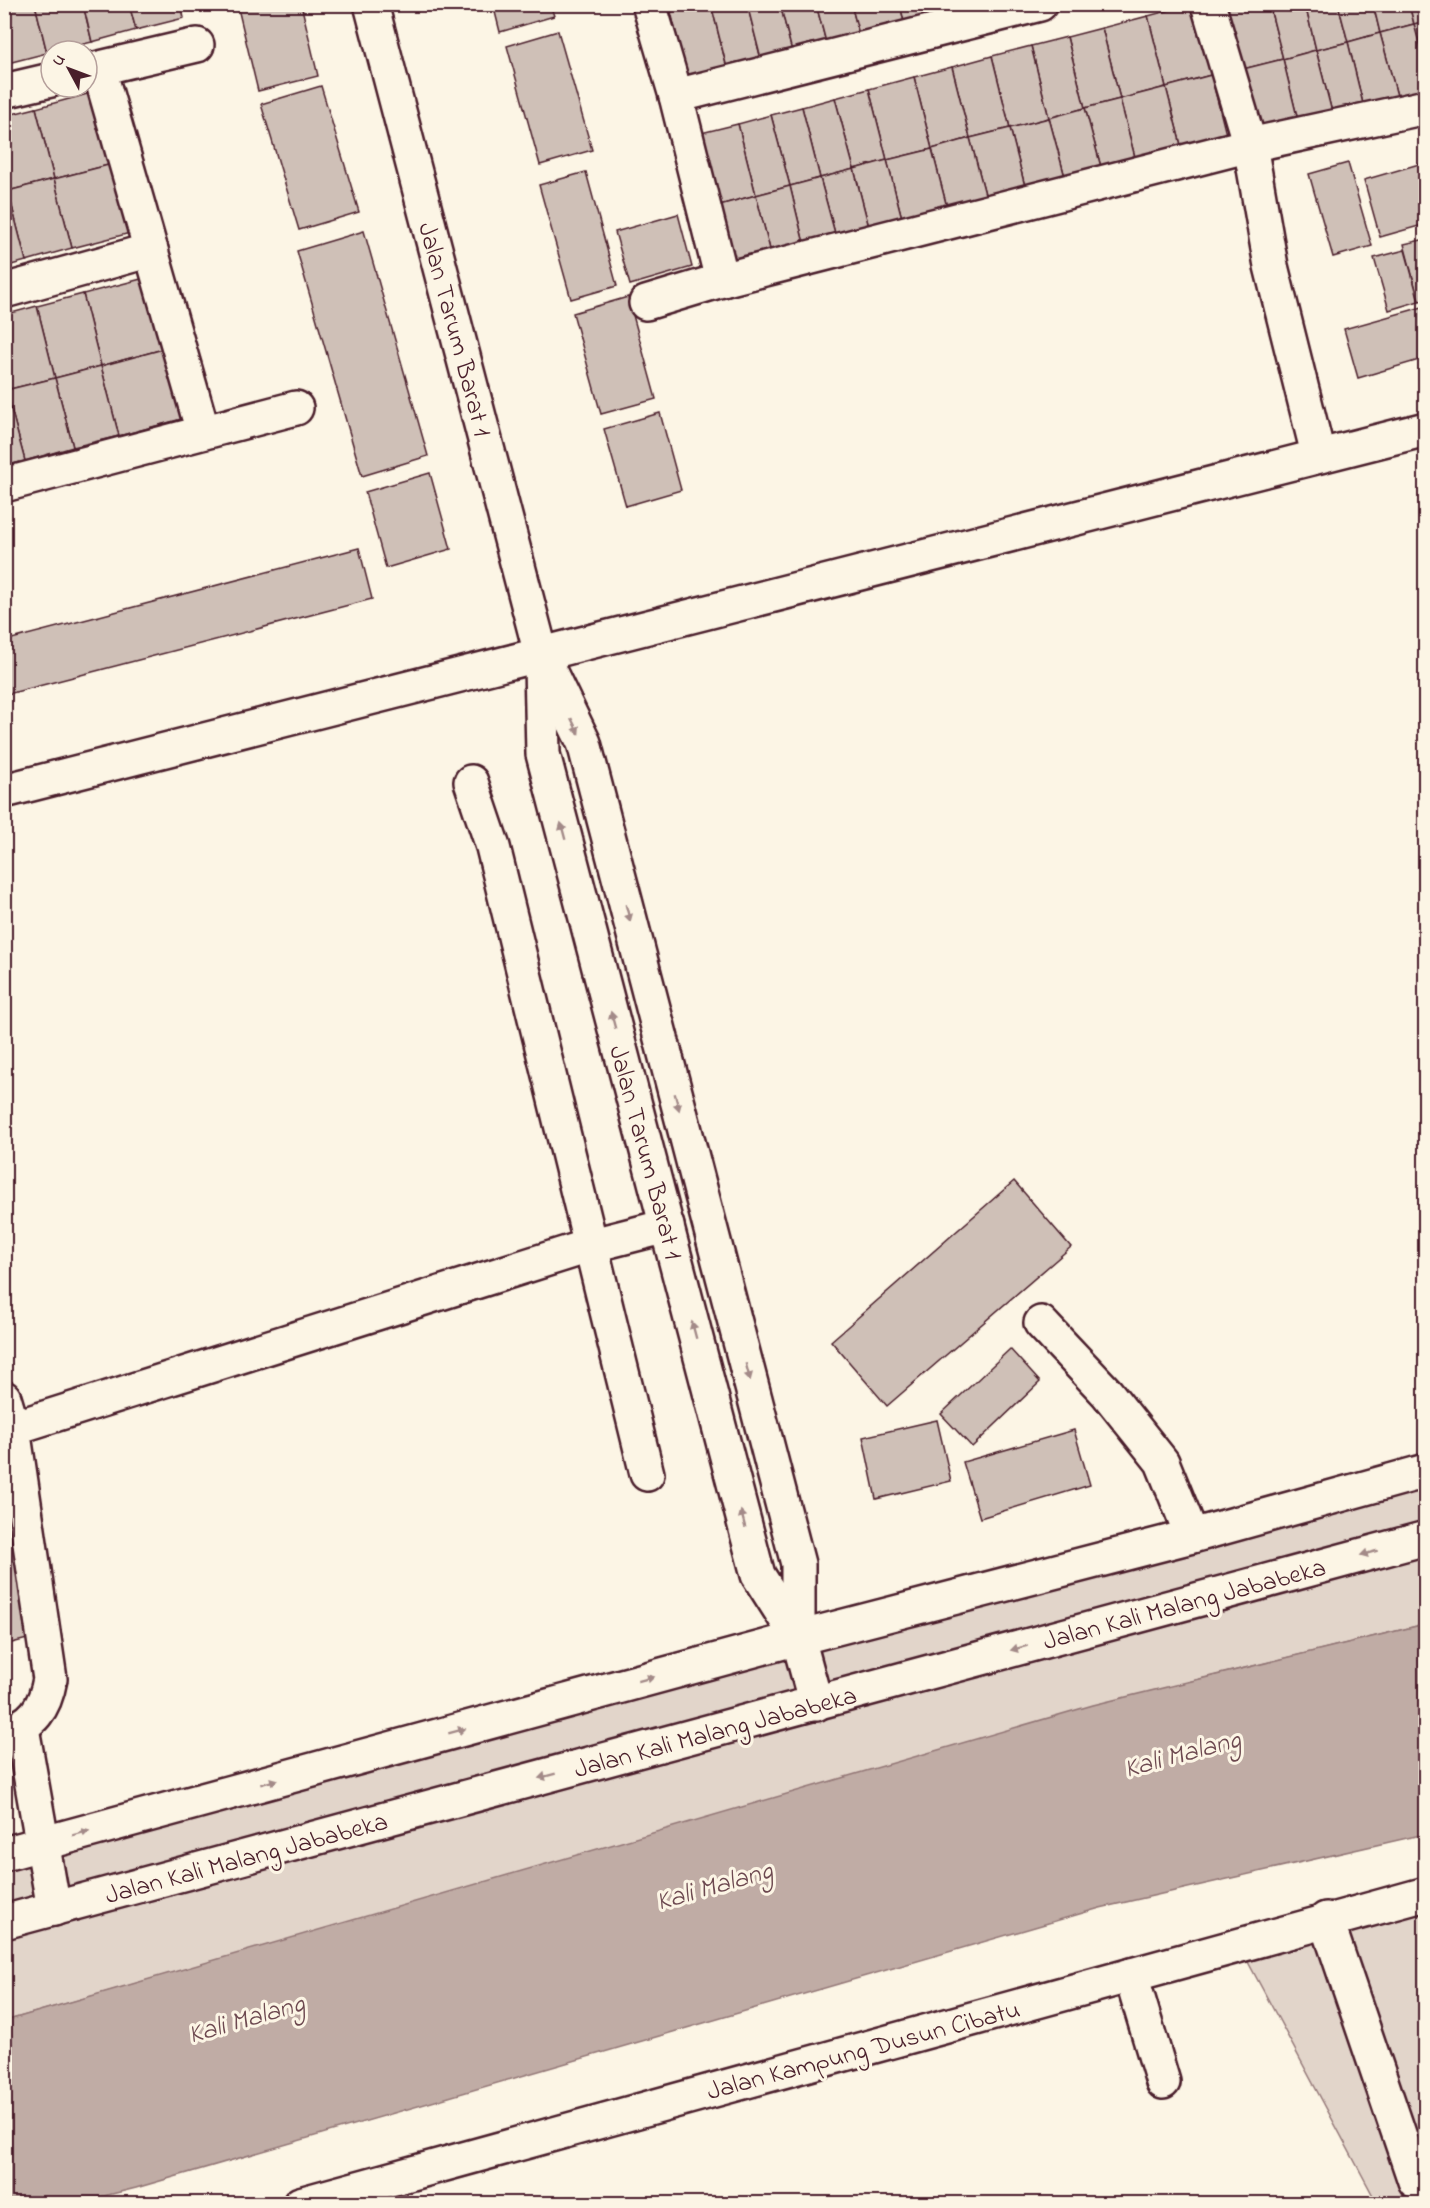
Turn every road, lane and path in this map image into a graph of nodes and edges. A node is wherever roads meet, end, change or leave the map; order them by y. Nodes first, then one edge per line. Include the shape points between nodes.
1 (371, 4) edge
2 (649, 4) edge
3 (1040, 4) edge
4 (1208, 4) edge
5 (197, 45) dead end
6 (99, 69) edge
7 (39, 83) edge
8 (99, 89) edge
9 (4, 91) edge
10 (676, 96) junction
11 (1425, 107) edge
12 (1250, 145) junction
13 (151, 250) junction
14 (722, 280) junction
15 (4, 291) edge
16 (646, 303) dead end
17 (296, 408) dead end
18 (1425, 429) edge
19 (203, 432) junction
20 (1322, 455) junction
21 (4, 485) edge
22 (540, 654) junction
23 (471, 782) dead end
24 (4, 791) edge
25 (667, 1226) junction
26 (589, 1246) junction
27 (1041, 1323) dead end
28 (9, 1413) edge
29 (1425, 1471) edge
30 (647, 1474) dead end
31 (1192, 1536) junction
32 (1425, 1538) edge
33 (798, 1638) junction
34 (816, 1704) junction
35 (13, 1731) edge
36 (42, 1844) junction
37 (4, 1854) edge
38 (1425, 1894) edge
39 (54, 1909) junction
40 (1326, 1919) junction
41 (4, 1922) edge
42 (1131, 1975) junction
43 (1163, 2082) dead end
44 (1415, 2181) dead end
45 (300, 2204) edge

1 - 22 street, Jalan Tarum Barat 1
2 - 10 street
3 - 10 street
4 - 12 street
5 - 6 street
7 - 9 street
8 - 13 street
10 - 14 street
11 - 12 street
12 - 14 street
12 - 20 street via 1271,266 1315,441
13 - 15 street
13 - 19 street
14 - 16 street
17 - 19 street
18 - 20 street
19 - 21 street
20 - 22 street
22 - 24 street
25 -> 22 street, Jalan Tarum Barat 1 via 543,754
22 -> 33 street, Jalan Tarum Barat 1 via 584,743 798,1564
23 - 26 street via 493,848
25 - 26 street
33 -> 25 street, Jalan Tarum Barat 1 via 758,1575
26 - 28 street
26 - 30 street
27 - 31 street via 1107,1393 1162,1462
28 - 35 street via 51,1679 40,1712
29 - 31 street
31 - 33 street
32 -> 34 street, Jalan Kali Malang Jababeka
33 - 34 street, Jalan Tarum Barat 1
36 -> 33 street
34 -> 39 street, Jalan Kali Malang Jababeka
35 - 36 street
36 - 37 street
36 - 39 street
38 - 40 street, Jalan Kampung Dusun Cibatu
39 - 41 street, Jalan Kali Malang Jababeka
40 - 42 street, Jalan Kampung Dusun Cibatu
40 - 44 street
42 - 43 street
42 - 45 street, Jalan Kampung Dusun Cibatu

